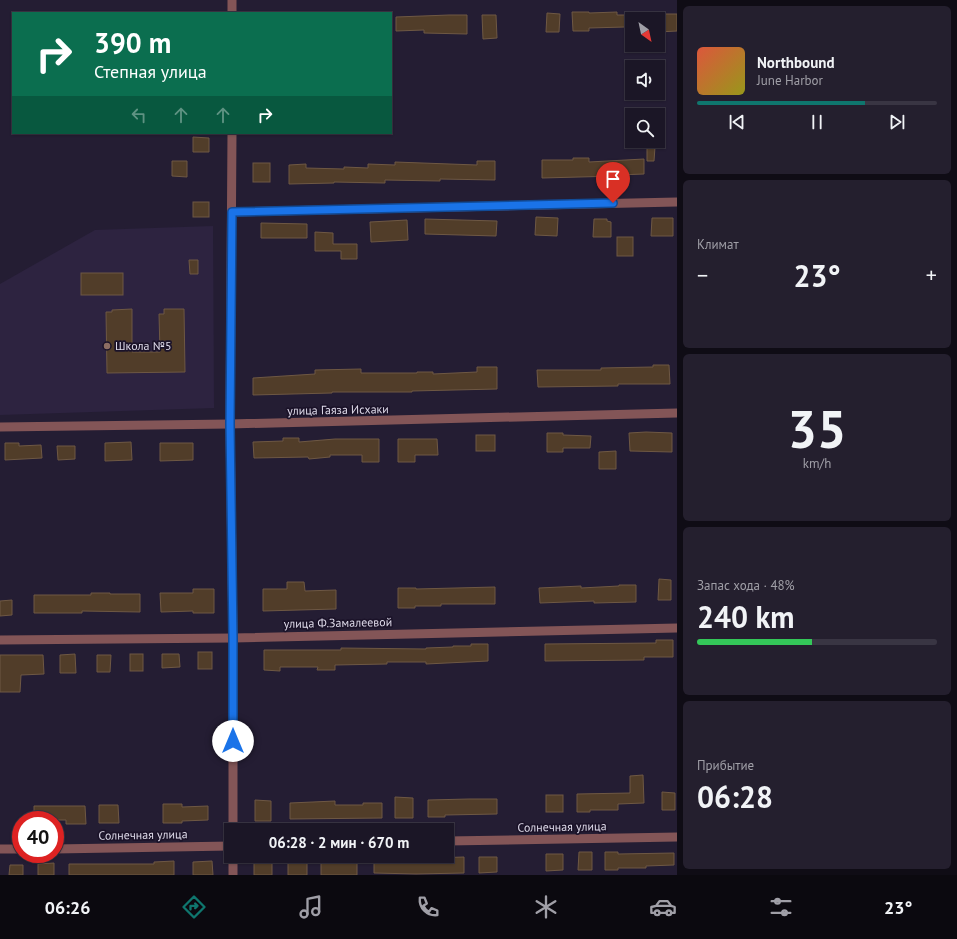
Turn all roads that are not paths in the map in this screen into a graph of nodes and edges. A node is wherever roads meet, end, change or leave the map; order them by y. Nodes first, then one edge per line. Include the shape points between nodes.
1 (232, 0) edge
2 (232, 12) edge
3 (232, 134) edge
4 (677, 202) edge
5 (232, 212) junction
6 (677, 413) edge
7 (230, 424) junction
8 (0, 427) edge
9 (677, 628) edge
10 (233, 638) junction
11 (0, 640) edge
12 (233, 823) edge
13 (677, 837) edge
14 (454, 841) edge
15 (224, 846) edge
16 (64, 848) edge
17 (0, 849) edge
18 (12, 849) edge
19 (233, 863) edge
20 (233, 875) edge

1 - 2 street
3 - 5 street
4 - 5 street
5 - 7 street
6 - 7 street, улица Гаяза Исхаки
7 - 8 street, улица Гаяза Исхаки
7 - 10 street
9 - 10 street, улица Ф.Замалеевой
10 - 11 street, улица Ф.Замалеевой
10 - 12 street
13 - 14 street, Солнечная улица
15 - 16 street, Солнечная улица
17 - 18 street
19 - 20 street

